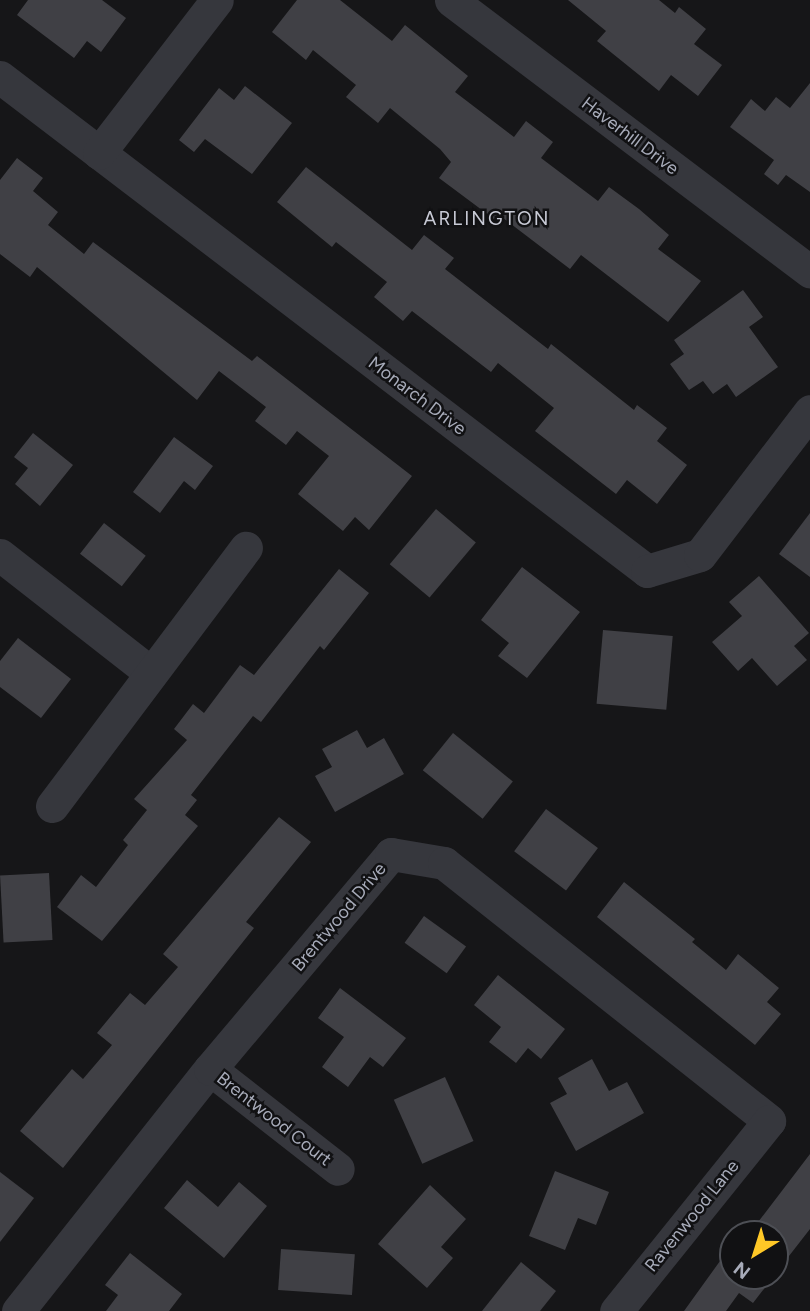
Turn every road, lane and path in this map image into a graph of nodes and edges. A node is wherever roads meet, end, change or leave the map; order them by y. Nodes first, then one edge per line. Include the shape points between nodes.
1 (218, 0) edge
2 (451, 0) edge
3 (0, 77) edge
4 (99, 153) junction
5 (810, 272) edge
6 (810, 411) edge
7 (246, 548) dead end
8 (0, 555) edge
9 (151, 673) junction
10 (52, 806) dead end
11 (210, 1069) junction
12 (769, 1121) joint
13 (338, 1169) dead end
14 (21, 1310) edge
15 (616, 1311) edge

1 - 4 street
2 - 5 street, Haverhill Drive
3 - 4 street, Monarch Drive
4 - 6 street, Monarch Drive via 647,571 700,555
7 - 9 street
8 - 9 street
9 - 10 street
11 - 12 street, Brentwood Drive via 391,854 444,863
11 - 13 street, Brentwood Court
11 - 14 street, Brentwood Drive
12 - 15 street, Ravenwood Lane

